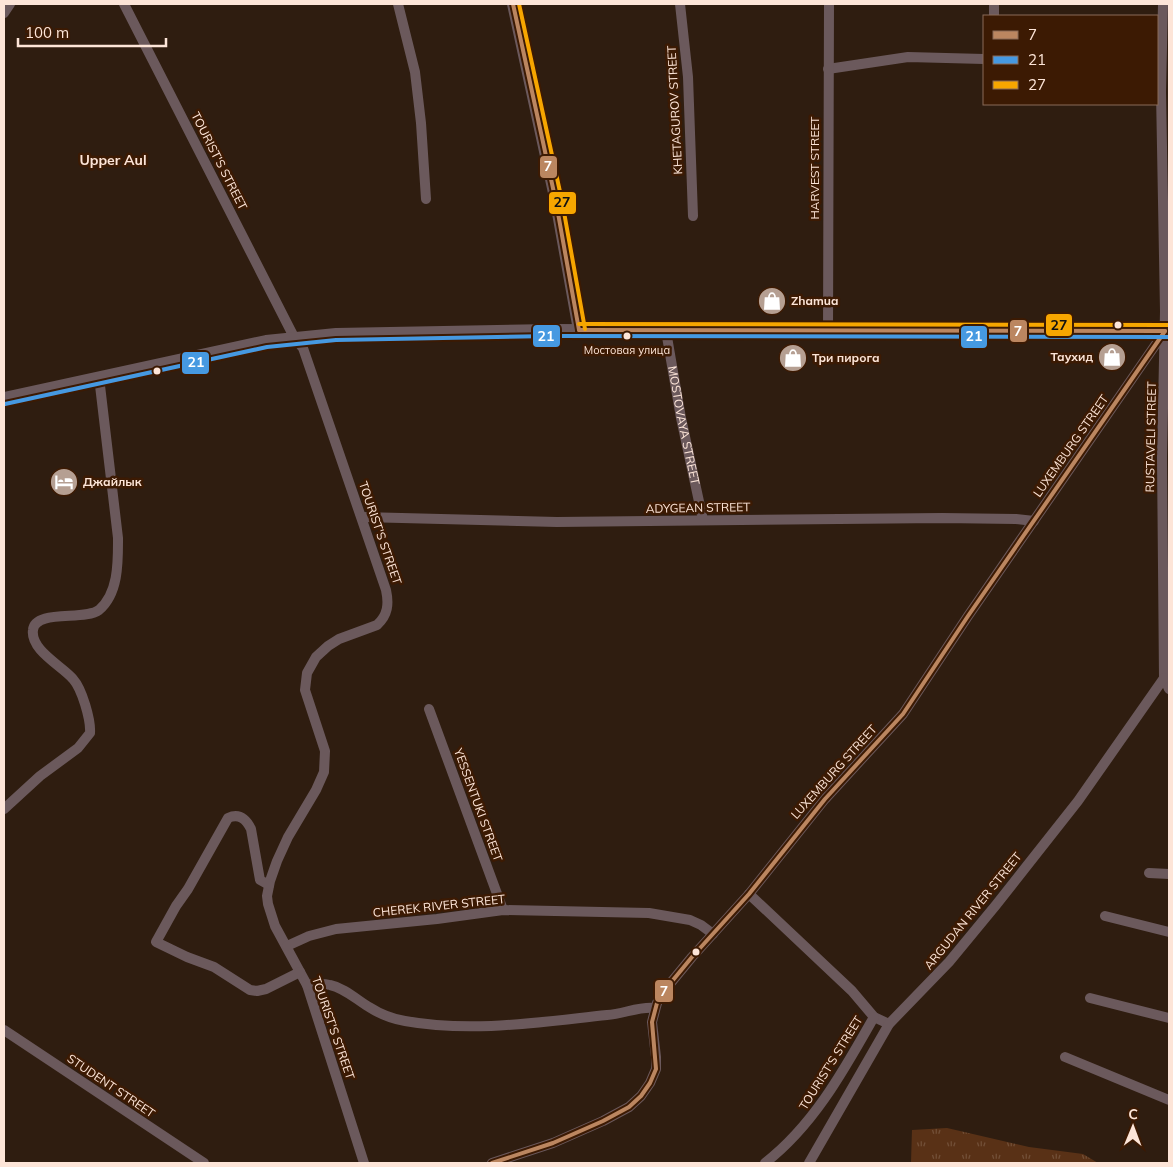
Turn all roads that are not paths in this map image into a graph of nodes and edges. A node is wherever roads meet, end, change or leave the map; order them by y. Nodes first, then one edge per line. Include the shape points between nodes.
1 (10, 4) edge
2 (124, 4) edge
3 (398, 4) edge
4 (513, 4) edge
5 (680, 4) edge
6 (829, 4) edge
7 (1165, 10) edge
8 (4, 13) edge
9 (983, 59) edge
10 (828, 68) junction
11 (426, 199) dead end
12 (693, 216) dead end
13 (579, 330) junction
14 (666, 331) junction
15 (1167, 331) edge
16 (828, 332) junction
17 (294, 337) junction
18 (99, 378) junction
19 (4, 398) edge
20 (362, 517) junction
21 (703, 520) junction
22 (1034, 521) junction
23 (1167, 624) edge
24 (1164, 678) junction
25 (1169, 689) edge
26 (429, 708) dead end
27 (4, 809) edge
28 (1150, 873) dead end
29 (1169, 874) edge
30 (269, 884) junction
31 (749, 894) junction
32 (503, 910) junction
33 (1106, 916) dead end
34 (1169, 932) edge
35 (713, 934) junction
36 (287, 946) junction
37 (300, 972) junction
38 (307, 985) junction
39 (1090, 998) dead end
40 (655, 1008) junction
41 (874, 1017) junction
42 (1169, 1018) edge
43 (889, 1024) junction
44 (4, 1030) edge
45 (1065, 1057) dead end
46 (1169, 1100) edge
47 (204, 1163) edge
48 (364, 1163) edge
49 (492, 1163) edge
50 (765, 1163) edge
51 (809, 1163) edge

1 - 8 street
2 - 17 street, TOURIST'S STREET
3 - 11 street via 415,72
4 - 13 street via 556,202
5 - 12 street, KHETAGUROV STREET via 688,77
6 - 10 street, HARVEST STREET
7 - 15 street, RUSTAVELI STREET via 1161,102
9 - 10 street via 908,57
10 - 16 street, HARVEST STREET
13 - 14 street
13 - 17 street via 388,332
14 - 16 street
14 - 21 street, MOSTOVAYA STREET
15 - 16 street
15 - 22 street, LUXEMBURG STREET
15 - 23 street, RUSTAVELI STREET via 1162,457
17 - 18 street via 233,347
17 - 20 street, TOURIST'S STREET via 302,348
18 - 19 street
18 - 27 street via 118,538 116,577 97,611 43,619 33,630 38,647 77,684 90,733 78,748 40,776
20 - 21 street, ADYGEAN STREET via 557,522
20 - 30 street, TOURIST'S STREET via 388,598 386,615 377,625 338,639 311,663 305,690 325,751 324,772 288,837
21 - 22 street, ADYGEAN STREET via 942,518
22 - 31 street, LUXEMBURG STREET via 896,723 825,799
23 - 24 street, RUSTAVELI STREET
24 - 25 street, RUSTAVELI STREET
24 - 43 street, ARGUDAN RIVER STREET via 1078,801 990,912 949,962
26 - 32 street, YESSENTUKI STREET
28 - 29 street
30 - 36 street, TOURIST'S STREET via 270,912
30 - 37 street via 260,880 247,823 239,816 228,818 156,942 214,966 250,990 266,989
31 - 35 street, LUXEMBURG STREET
31 - 41 street via 852,991
32 - 35 street, CHEREK RIVER STREET via 649,913 690,920
32 - 36 street, CHEREK RIVER STREET via 336,929
33 - 34 street
35 - 40 street, LUXEMBURG STREET via 669,985
36 - 37 street, TOURIST'S STREET
37 - 38 street, TOURIST'S STREET
38 - 40 street via 338,987 368,1007 393,1018 460,1027 497,1026
38 - 48 street, TOURIST'S STREET
39 - 42 street
40 - 49 street, LUXEMBURG STREET via 652,1022 656,1069 636,1101 603,1122
41 - 43 street
41 - 50 street, TOURIST'S STREET via 822,1102 795,1136
43 - 51 street, ARGUDAN RIVER STREET
44 - 47 street, STUDENT STREET
45 - 46 street

